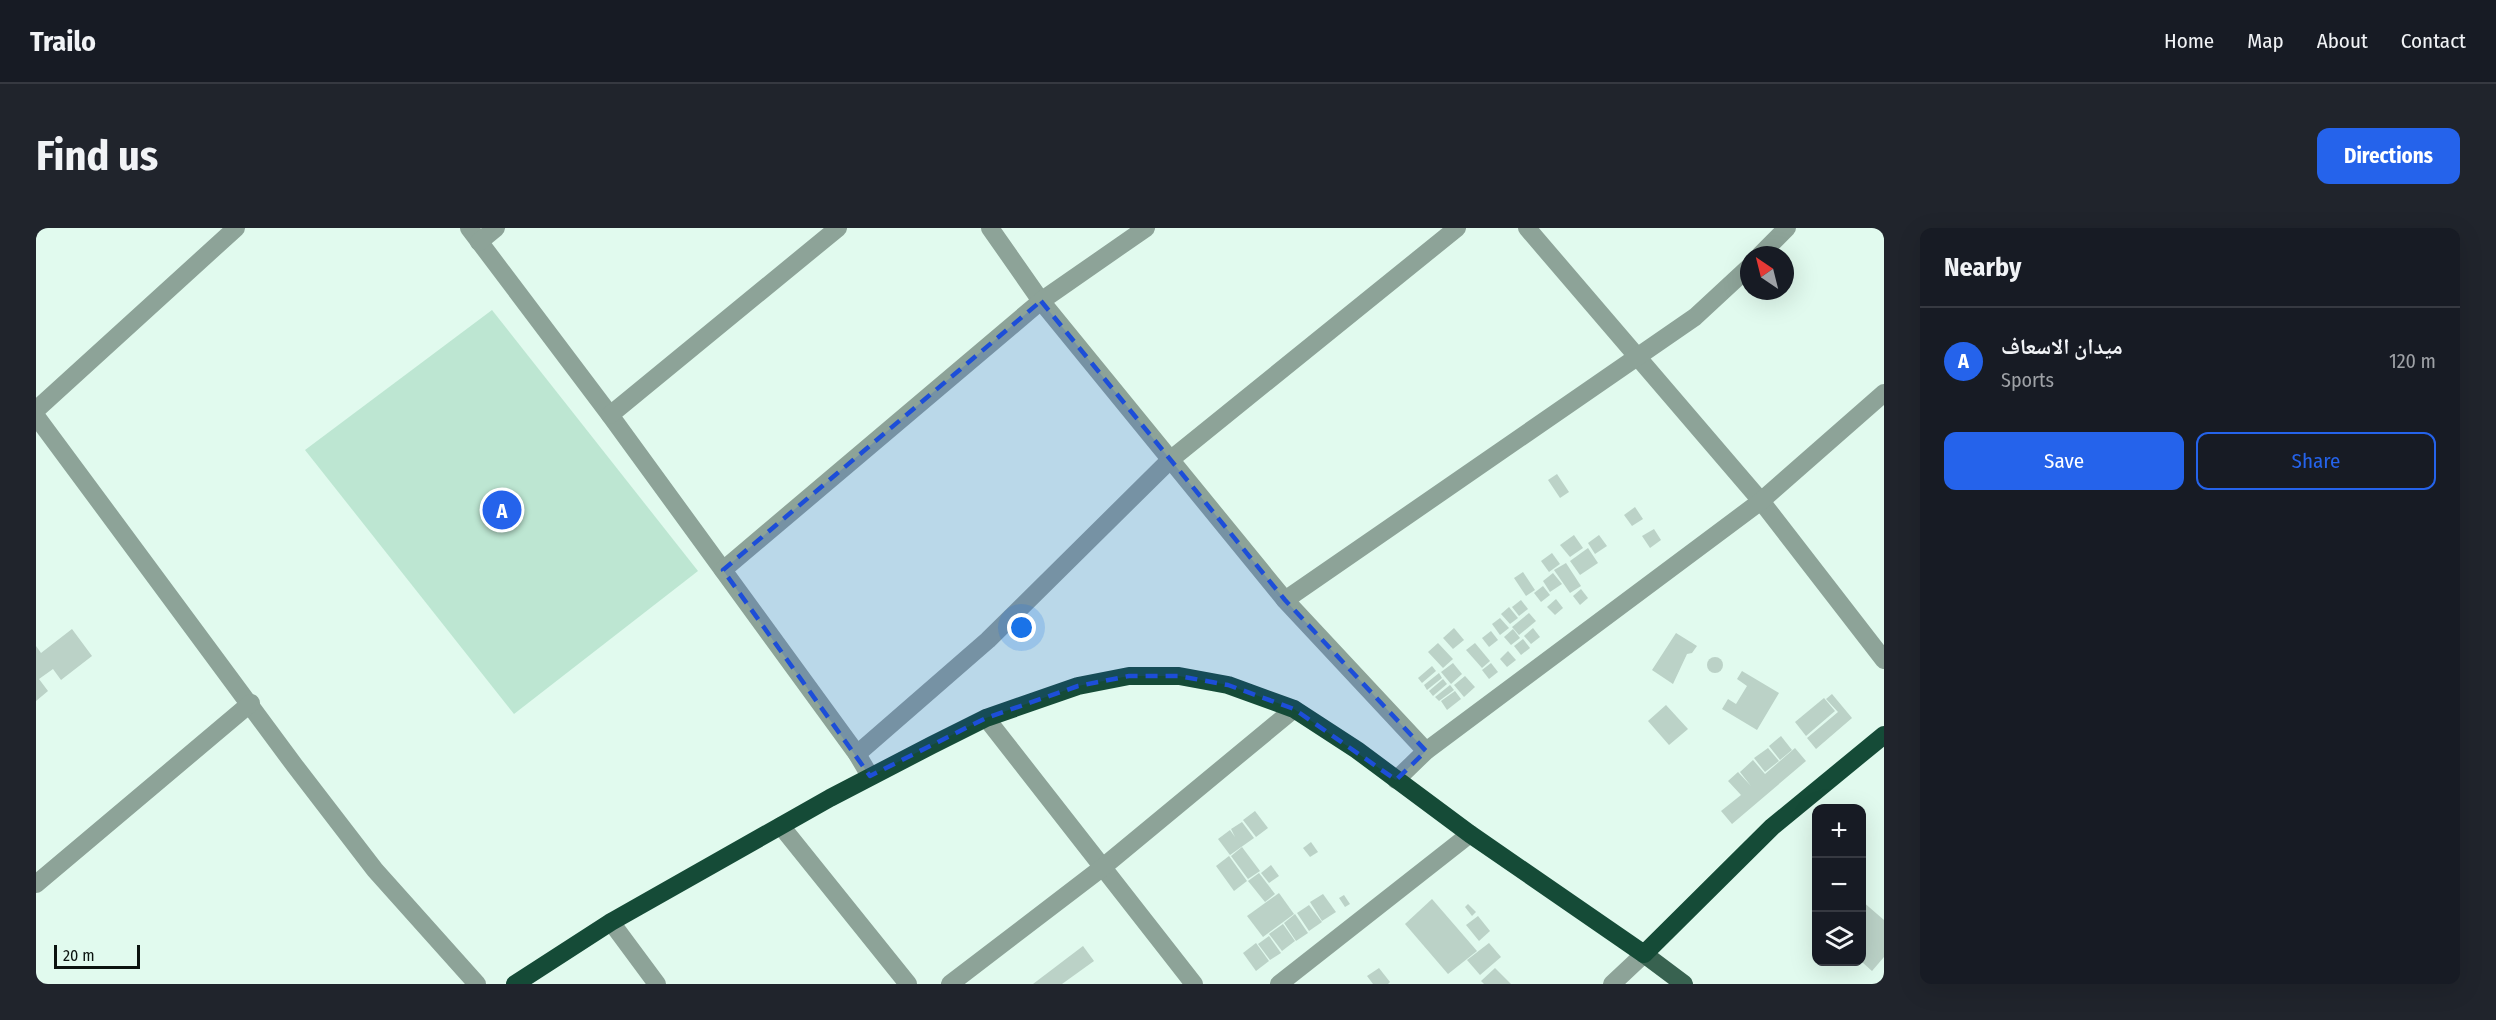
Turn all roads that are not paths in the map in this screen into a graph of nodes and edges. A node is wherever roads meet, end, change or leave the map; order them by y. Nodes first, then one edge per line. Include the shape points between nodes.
1 (236, 228) edge
2 (496, 228) edge
3 (838, 228) edge
4 (990, 228) edge
5 (1146, 228) edge
6 (1457, 228) edge
7 (1527, 228) edge
8 (1786, 228) edge
9 (474, 235) edge
10 (1769, 246) edge
11 (1740, 275) edge
12 (1041, 302) junction
13 (1637, 356) junction
14 (1884, 393) edge
15 (36, 410) edge
16 (610, 414) junction
17 (36, 416) edge
18 (1170, 460) junction
19 (1761, 501) junction
20 (723, 570) junction
21 (1285, 600) junction
22 (1884, 660) edge
23 (250, 703) junction
24 (1294, 709) junction
25 (986, 718) junction
26 (1884, 735) edge
27 (1426, 751) junction
28 (857, 754) junction
29 (870, 776) junction
30 (1396, 780) junction
31 (781, 826) junction
32 (1470, 834) junction
33 (1103, 867) junction
34 (36, 884) edge
35 (611, 922) junction
36 (1644, 954) junction
37 (477, 984) edge
38 (515, 984) edge
39 (657, 984) edge
40 (908, 984) edge
41 (950, 984) edge
42 (1194, 984) edge
43 (1279, 984) edge
44 (1612, 984) edge
45 (1684, 984) edge

1 - 15 street
2 - 9 street
3 - 16 street
4 - 12 street
5 - 12 street
6 - 18 street
7 - 13 street
8 - 10 street
9 - 16 street
11 - 13 street via 1695,317
12 - 18 street
12 - 20 street
13 - 19 street
13 - 21 street
14 - 19 street
16 - 20 street
17 - 23 street
18 - 21 street
18 - 28 street via 988,640
19 - 22 street
19 - 27 street
20 - 28 street
21 - 27 street
23 - 34 street
23 - 37 street via 375,870
24 - 25 highway via 1228,685 1179,676 1129,676 1077,686
24 - 30 highway
24 - 33 street
25 - 29 highway
25 - 33 street
26 - 36 highway via 1772,827
27 - 30 street
28 - 29 street
29 - 31 highway
30 - 32 highway
31 - 35 highway
31 - 40 street
32 - 36 highway
32 - 43 street
33 - 41 street
33 - 42 street
35 - 38 highway
35 - 39 street
36 - 44 street
36 - 45 main road

